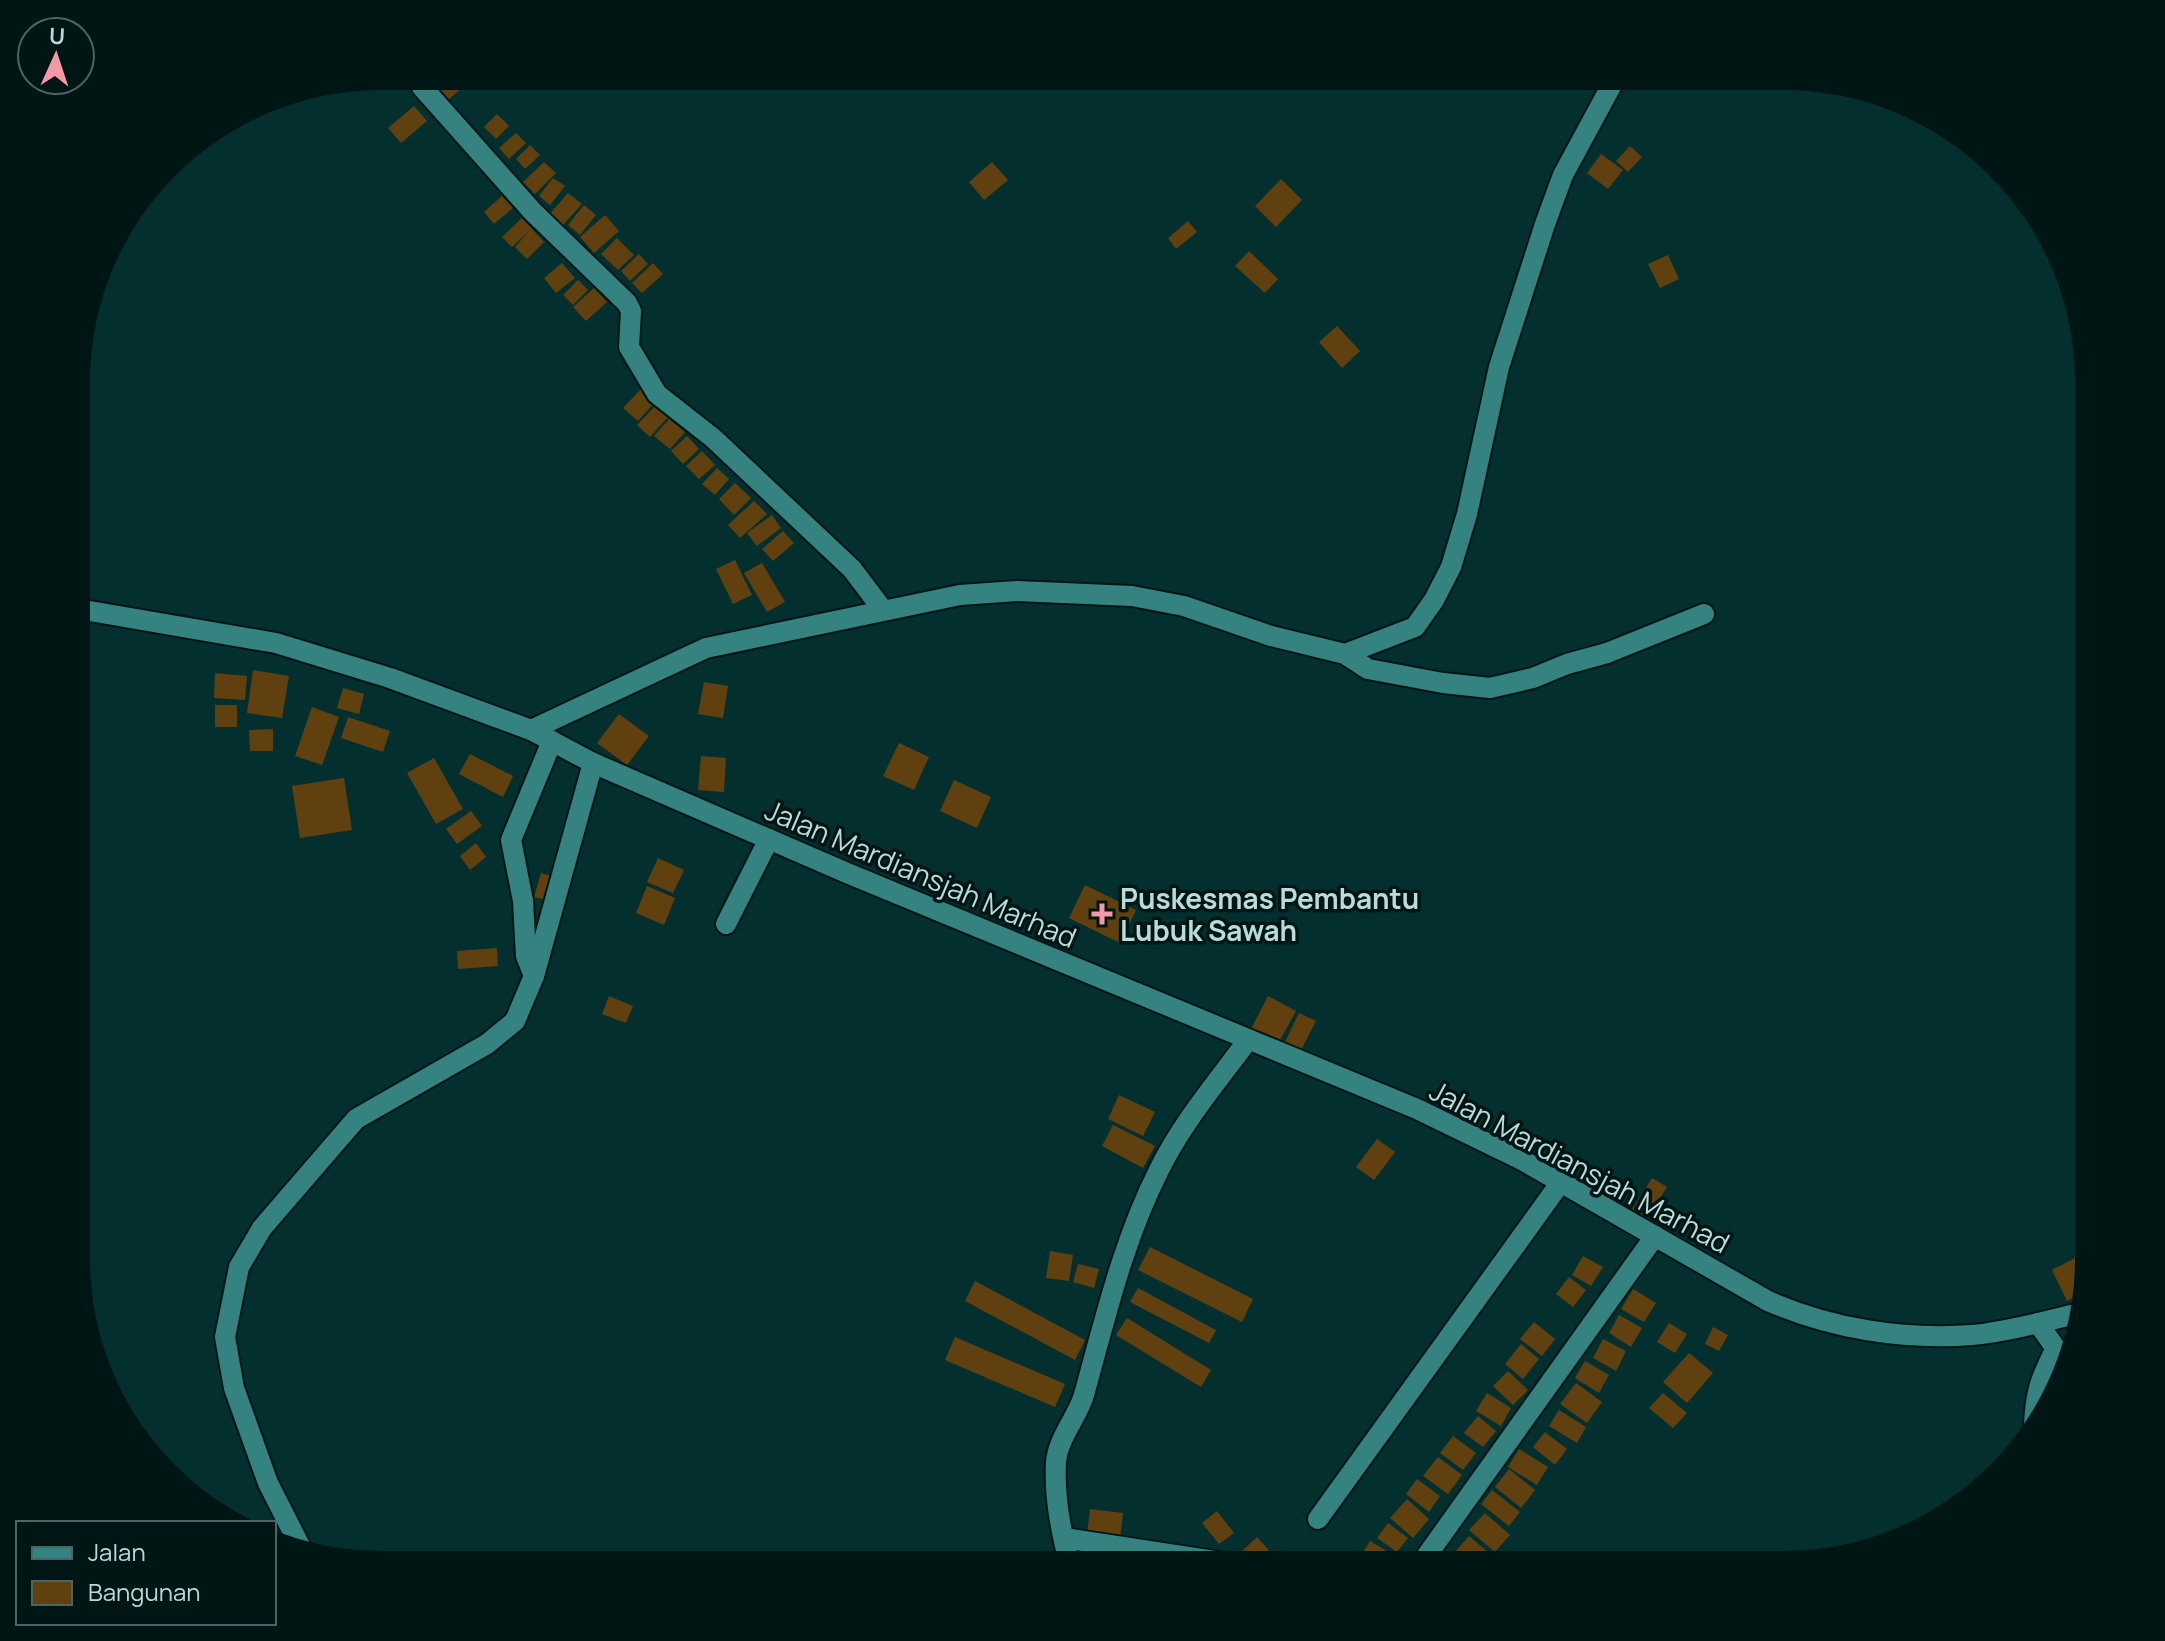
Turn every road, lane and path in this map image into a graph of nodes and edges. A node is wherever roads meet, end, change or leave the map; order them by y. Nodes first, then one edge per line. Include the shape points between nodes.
1 (425, 90) edge
2 (1609, 90) edge
3 (883, 610) junction
4 (90, 611) edge
5 (1704, 614) dead end
6 (1345, 654) junction
7 (531, 730) junction
8 (552, 741) junction
9 (593, 763) junction
10 (769, 839) junction
11 (726, 924) dead end
12 (534, 976) junction
13 (1248, 1040) junction
14 (1561, 1182) junction
15 (1655, 1236) junction
16 (2069, 1316) edge
17 (2038, 1323) junction
18 (2059, 1353) edge
19 (2055, 1366) edge
20 (2035, 1407) edge
21 (1318, 1519) dead end
22 (296, 1537) edge
23 (1064, 1538) junction
24 (1067, 1551) edge
25 (1149, 1551) edge
26 (1430, 1551) edge

1 - 3 street via 533,212 627,303 629,347 657,394 713,438 852,569
2 - 6 street via 1563,175 1545,224 1499,367 1451,567 1415,627
3 - 6 street via 960,595 1017,591 1132,596 1184,606
3 - 7 street via 706,648
4 - 7 street, Jalan Mardiansjah Marhad via 276,643
5 - 6 street via 1607,653 1490,688 1368,669
7 - 8 street, Jalan Mardiansjah Marhad
8 - 9 street, Jalan Mardiansjah Marhad
8 - 12 street via 511,840 523,901 526,956
9 - 10 street, Jalan Mardiansjah Marhad
9 - 12 street
10 - 11 street
10 - 13 street, Jalan Mardiansjah Marhad
12 - 22 street via 515,1021 487,1044 356,1119 262,1228 239,1267 225,1337 234,1388 268,1483
13 - 14 street, Jalan Mardiansjah Marhad via 1417,1109
13 - 23 street via 1188,1122 1138,1216 1081,1404 1056,1460
14 - 15 street, Jalan Mardiansjah Marhad
14 - 21 street
15 - 17 street, Jalan Mardiansjah Marhad via 1768,1301 1835,1325 1939,1336
15 - 26 street
16 - 17 street, Jalan Mardiansjah Marhad
17 - 18 street
19 - 20 street via 2039,1383
23 - 24 street
23 - 25 street

